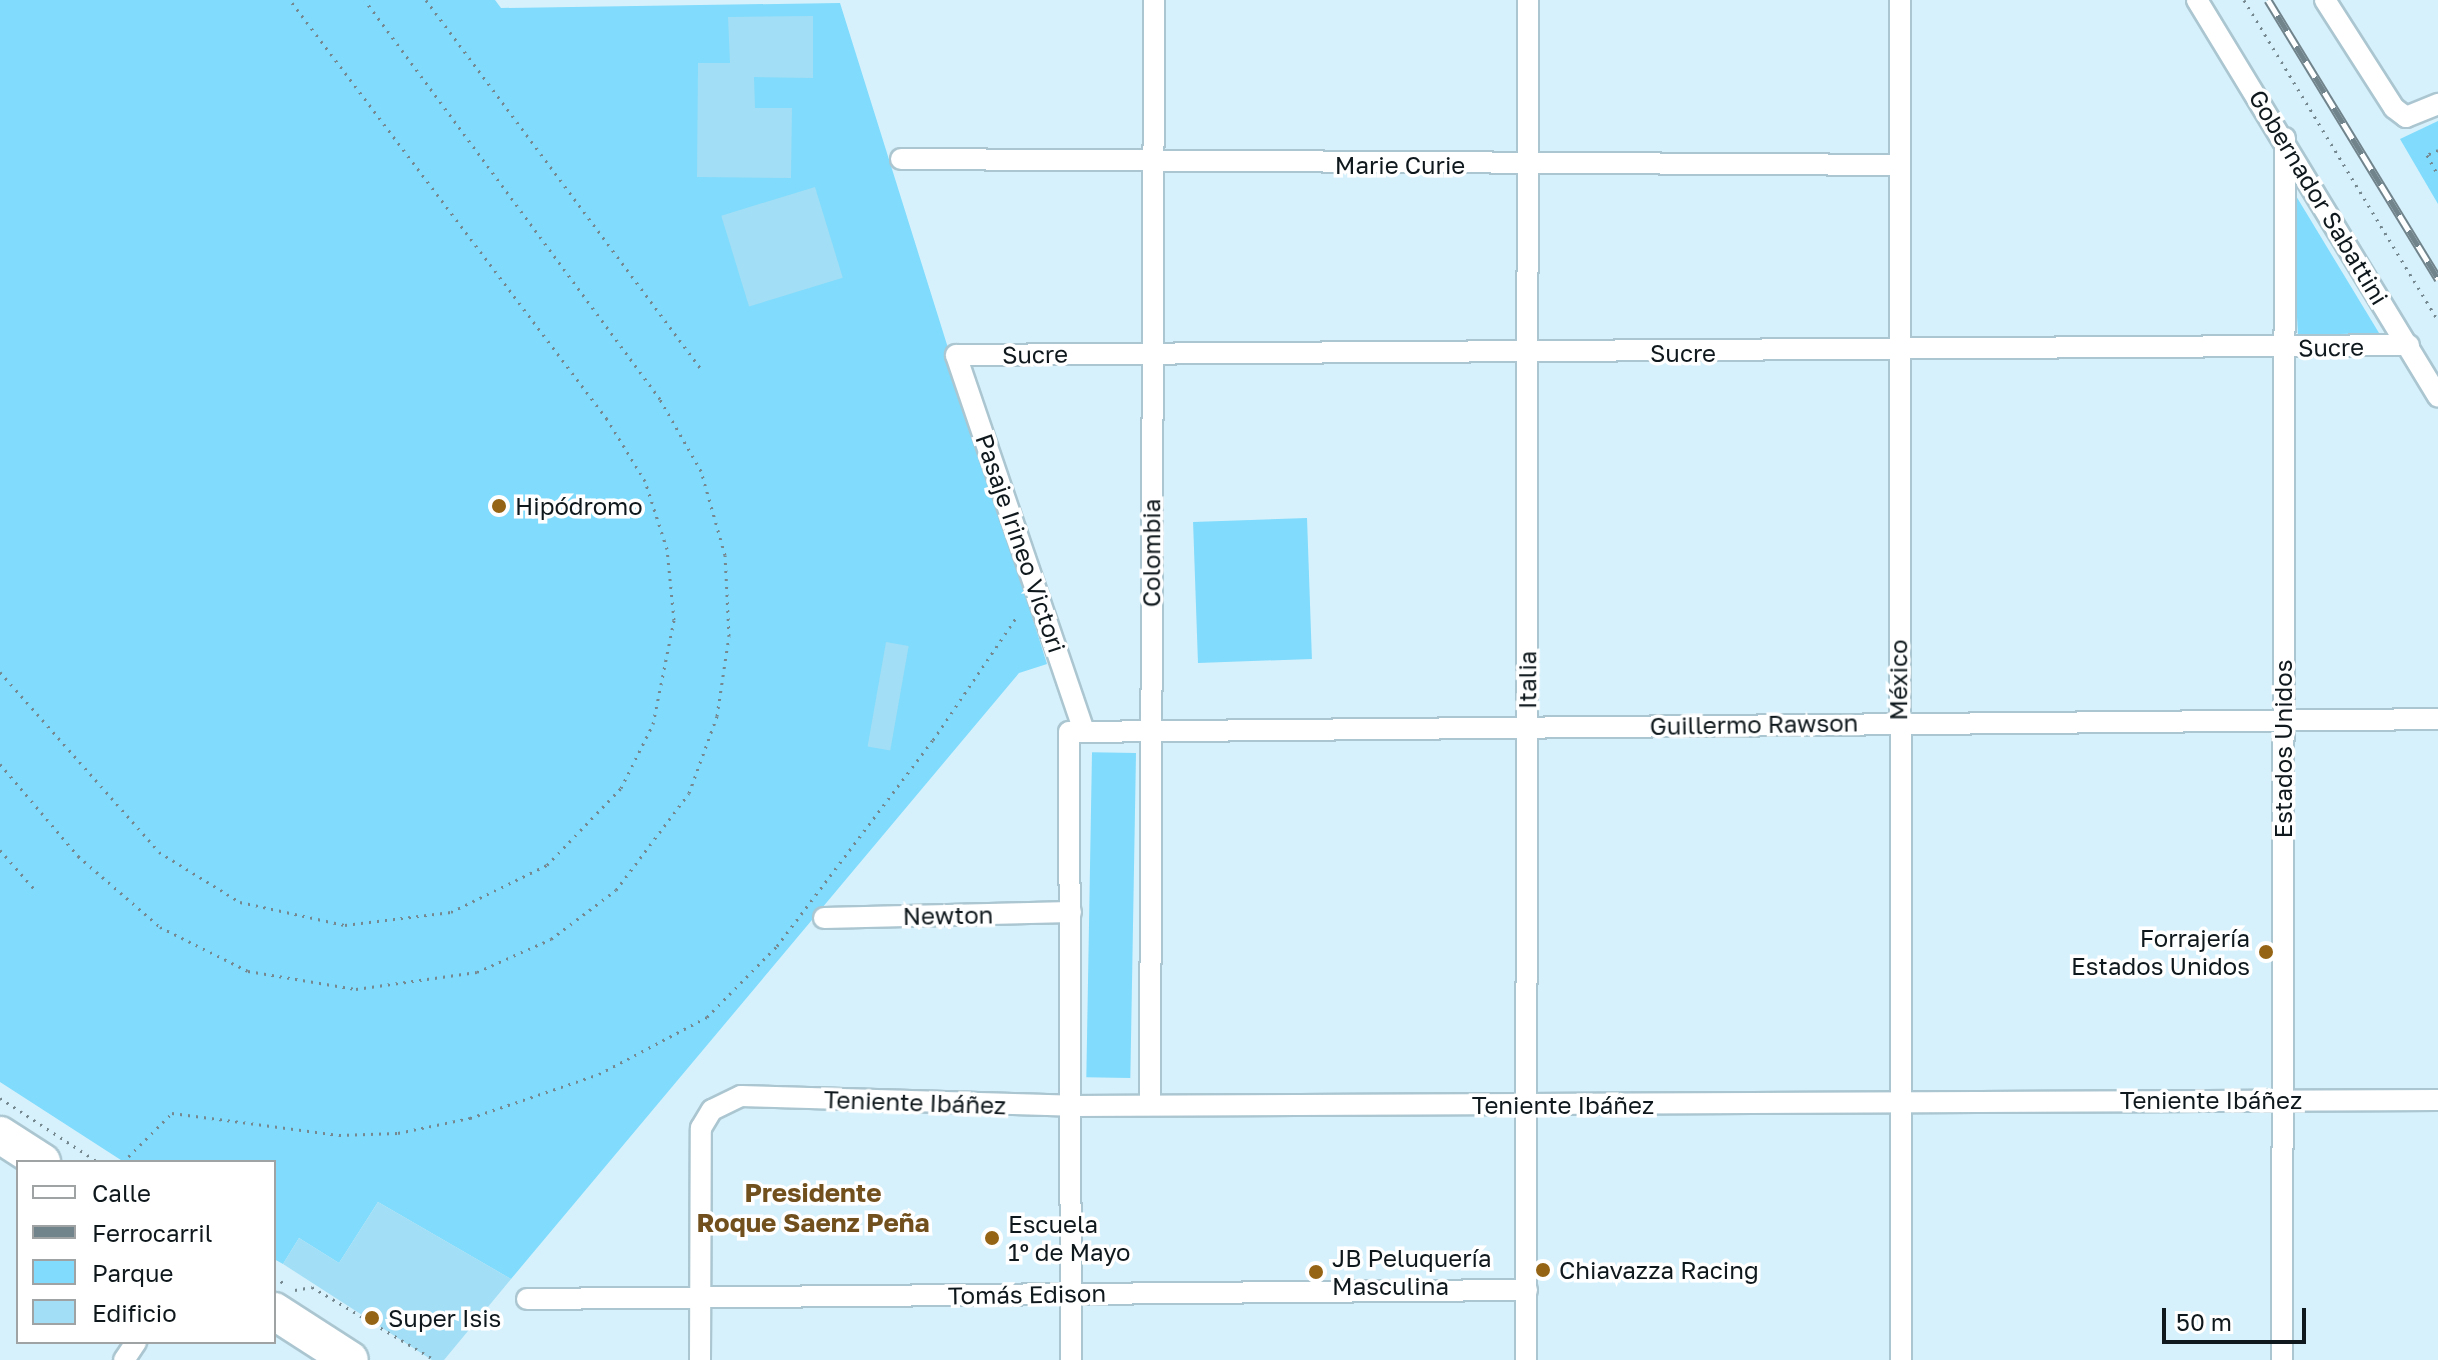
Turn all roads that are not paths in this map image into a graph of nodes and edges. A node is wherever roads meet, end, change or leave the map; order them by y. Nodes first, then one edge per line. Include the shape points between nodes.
1 (1154, 0) edge
2 (1528, 0) edge
3 (1900, 0) edge
4 (2197, 0) edge
5 (2325, 0) edge
6 (2438, 104) edge
7 (2285, 138) junction
8 (901, 159) dead end
9 (1153, 164) junction
10 (1527, 165) junction
11 (1900, 165) junction
12 (2409, 345) junction
13 (2282, 348) junction
14 (1151, 353) junction
15 (1525, 353) junction
16 (1899, 353) junction
17 (956, 355) joint
18 (2438, 396) edge
19 (2284, 718) junction
20 (2438, 719) edge
21 (1898, 722) junction
22 (1527, 727) junction
23 (1077, 731) junction
24 (1151, 731) junction
25 (1071, 912) junction
26 (824, 918) dead end
27 (2281, 1099) junction
28 (2438, 1100) edge
29 (1898, 1103) junction
30 (1150, 1105) junction
31 (1527, 1105) junction
32 (1073, 1106) junction
33 (0, 1135) edge
34 (39, 1160) edge
35 (1527, 1290) junction
36 (1071, 1294) junction
37 (701, 1297) junction
38 (527, 1299) dead end
39 (276, 1312) edge
40 (350, 1360) edge
41 (700, 1360) edge
42 (1071, 1360) edge
43 (1526, 1360) edge
44 (1901, 1360) edge
45 (2282, 1360) edge

1 - 9 street, Colombia
2 - 10 street, Italia
3 - 11 street, México
4 - 7 street, Gobernador Sabattini
5 - 6 street via 2394,108 2406,117
7 - 12 street, Gobernador Sabattini
7 - 13 street, Estados Unidos
8 - 9 street, Marie Curie
9 - 10 street, Marie Curie
9 - 14 street, Colombia
10 - 11 street, Marie Curie
10 - 15 street, Italia
11 - 16 street, México
12 - 13 street, Sucre
12 - 18 street, Gobernador Sabattini
13 - 16 street, Sucre
13 - 19 street, Estados Unidos
14 - 15 street, Sucre
14 - 17 street, Sucre
14 - 24 street, Colombia
15 - 16 street, Sucre
15 - 22 street, Italia
16 - 21 street, México
17 - 23 street, Pasaje Irineo Victori
19 - 20 street, Guillermo Rawson
19 - 21 street, Guillermo Rawson
19 - 27 street, Estados Unidos
21 - 22 street, Guillermo Rawson
21 - 29 street, México
22 - 24 street, Guillermo Rawson
22 - 31 street, Italia
23 - 24 street, Guillermo Rawson
23 - 25 street
24 - 30 street, Colombia
25 - 26 street, Newton
25 - 32 street
27 - 28 street, Teniente Ibáñez
27 - 29 street, Teniente Ibáñez
27 - 45 street, Estados Unidos
29 - 31 street, Teniente Ibáñez
29 - 44 street, México
30 - 31 street, Teniente Ibáñez
30 - 32 street, Teniente Ibáñez
31 - 35 street, Italia
32 - 36 street
32 - 37 street, Teniente Ibáñez via 741,1096 712,1110 701,1128
33 - 34 highway
35 - 36 street, Tomás Edison
35 - 43 street, Italia
36 - 37 street, Tomás Edison
36 - 42 street
37 - 38 street, Tomás Edison
37 - 41 street
39 - 40 highway

